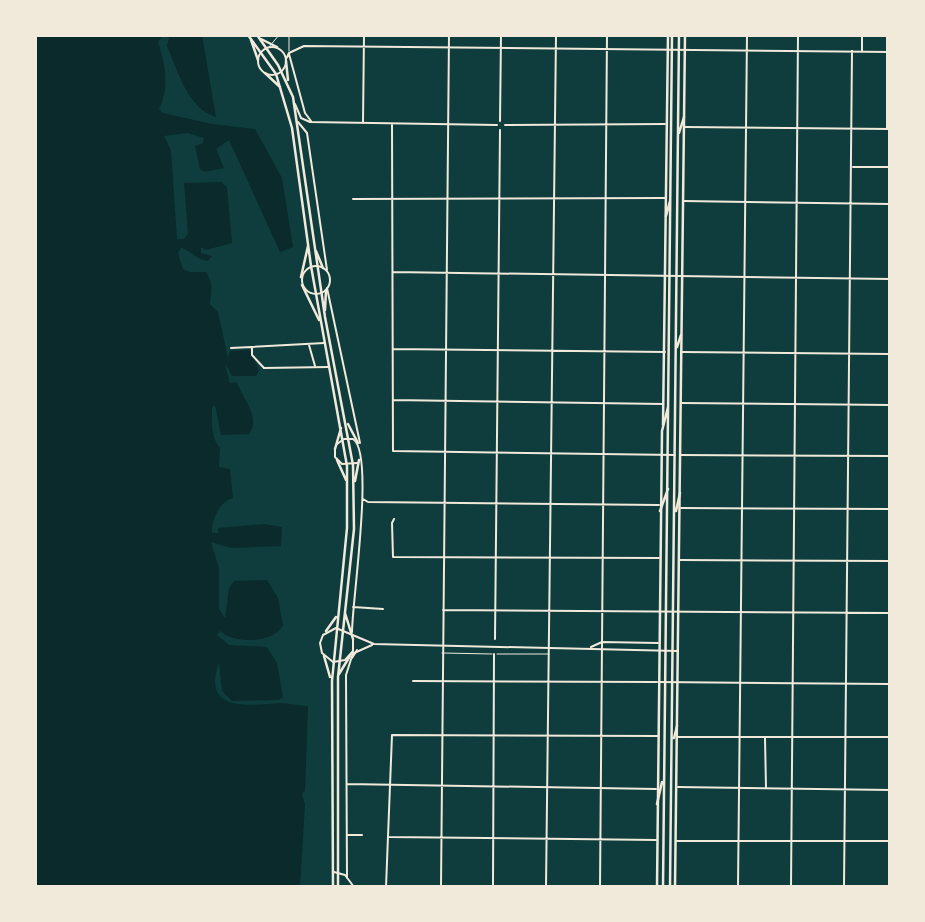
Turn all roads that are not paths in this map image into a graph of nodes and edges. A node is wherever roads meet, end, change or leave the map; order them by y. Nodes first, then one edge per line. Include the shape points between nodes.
1 (279, 35) edge
2 (289, 35) edge
3 (364, 35) edge
4 (449, 35) edge
5 (501, 35) edge
6 (556, 35) edge
7 (607, 35) edge
8 (670, 35) edge
9 (679, 35) edge
10 (685, 35) edge
11 (747, 35) edge
12 (798, 35) edge
13 (862, 35) edge
14 (887, 35) edge
15 (249, 36) edge
16 (259, 37) edge
17 (269, 46) junction
18 (277, 47) joint
19 (364, 47) junction
20 (449, 47) junction
21 (502, 48) junction
22 (556, 48) junction
23 (607, 49) junction
24 (669, 50) junction
25 (679, 50) junction
26 (685, 50) junction
27 (747, 50) junction
28 (262, 51) junction
29 (798, 51) junction
30 (852, 51) junction
31 (862, 51) junction
32 (888, 52) edge
33 (289, 53) junction
34 (286, 58) junction
35 (258, 60) junction
36 (282, 71) junction
37 (265, 73) junction
38 (276, 74) junction
39 (288, 84) junction
40 (281, 88) junction
41 (294, 104) junction
42 (684, 117) junction
43 (500, 121) junction
44 (298, 122) junction
45 (313, 122) junction
46 (363, 124) junction
47 (392, 124) junction
48 (448, 124) junction
49 (606, 124) junction
50 (666, 124) junction
51 (497, 125) junction
52 (505, 125) junction
53 (555, 125) junction
54 (684, 127) junction
55 (746, 127) junction
56 (798, 128) junction
57 (851, 128) junction
58 (889, 129) edge
59 (500, 130) junction
60 (678, 137) junction
61 (851, 167) junction
62 (890, 167) edge
63 (671, 194) junction
64 (393, 198) junction
65 (447, 198) junction
66 (554, 198) junction
67 (605, 198) junction
68 (666, 198) junction
69 (353, 199) dead end
70 (499, 199) junction
71 (683, 201) junction
72 (745, 202) junction
73 (797, 203) junction
74 (850, 204) junction
75 (890, 204) edge
76 (666, 216) junction
77 (308, 243) junction
78 (314, 247) junction
79 (317, 265) junction
80 (311, 266) junction
81 (325, 269) junction
82 (392, 271) junction
83 (447, 272) junction
84 (498, 274) junction
85 (553, 275) junction
86 (605, 276) junction
87 (301, 277) junction
88 (667, 277) junction
89 (677, 278) junction
90 (682, 278) junction
91 (745, 278) junction
92 (796, 278) junction
93 (850, 279) junction
94 (890, 279) edge
95 (302, 285) junction
96 (327, 289) junction
97 (321, 293) junction
98 (316, 294) junction
99 (325, 317) junction
100 (321, 323) junction
101 (681, 335) junction
102 (325, 343) junction
103 (309, 344) junction
104 (252, 347) junction
105 (231, 348) dead end
106 (392, 349) junction
107 (497, 350) junction
108 (446, 351) junction
109 (552, 351) junction
110 (604, 351) junction
111 (676, 351) junction
112 (665, 352) junction
113 (681, 352) junction
114 (744, 352) junction
115 (796, 353) junction
116 (849, 354) junction
117 (890, 354) edge
118 (329, 367) junction
119 (316, 368) junction
120 (392, 400) junction
121 (670, 400) junction
122 (445, 401) junction
123 (496, 401) junction
124 (552, 402) junction
125 (604, 403) junction
126 (681, 403) junction
127 (663, 404) junction
128 (743, 404) junction
129 (796, 404) junction
130 (849, 405) junction
131 (890, 405) edge
132 (347, 421) junction
133 (342, 425) junction
134 (662, 430) junction
135 (344, 439) junction
136 (349, 439) junction
137 (358, 443) junction
138 (361, 448) junction
139 (335, 449) junction
140 (445, 451) junction
141 (496, 452) junction
142 (551, 453) junction
143 (603, 454) junction
144 (662, 454) junction
145 (669, 454) junction
146 (675, 454) junction
147 (680, 455) junction
148 (743, 455) junction
149 (795, 456) junction
150 (848, 456) junction
151 (890, 456) edge
152 (360, 458) junction
153 (337, 460) junction
154 (353, 465) junction
155 (347, 466) junction
156 (348, 484) junction
157 (354, 484) junction
158 (669, 486) junction
159 (680, 493) junction
160 (363, 499) junction
161 (444, 503) junction
162 (496, 503) junction
163 (550, 503) junction
164 (603, 505) junction
165 (660, 505) junction
166 (742, 508) junction
167 (795, 508) junction
168 (848, 508) junction
169 (680, 509) junction
170 (890, 509) edge
171 (660, 511) junction
172 (674, 517) junction
173 (394, 519) dead end
174 (443, 557) junction
175 (495, 557) junction
176 (550, 557) junction
177 (602, 558) junction
178 (659, 558) junction
179 (679, 560) junction
180 (742, 560) junction
181 (794, 560) junction
182 (847, 561) junction
183 (890, 561) edge
184 (352, 607) junction
185 (383, 609) dead end
186 (344, 610) junction
187 (443, 610) junction
188 (495, 610) junction
189 (549, 611) junction
190 (602, 611) junction
191 (659, 611) junction
192 (673, 611) junction
193 (667, 612) junction
194 (678, 612) junction
195 (741, 612) junction
196 (794, 612) junction
197 (846, 613) junction
198 (890, 613) edge
199 (338, 614) junction
200 (336, 628) junction
201 (341, 628) junction
202 (326, 631) junction
203 (350, 633) junction
204 (353, 639) joint
205 (495, 639) dead end
206 (602, 642) junction
207 (659, 643) junction
208 (374, 644) junction
209 (549, 646) junction
210 (591, 647) junction
211 (602, 650) junction
212 (659, 650) junction
213 (667, 650) junction
214 (672, 650) junction
215 (678, 650) junction
216 (442, 653) junction
217 (495, 653) junction
218 (548, 654) junction
219 (352, 655) junction
220 (324, 656) junction
221 (333, 662) junction
222 (338, 662) junction
223 (338, 677) junction
224 (331, 681) junction
225 (413, 681) dead end
226 (442, 681) junction
227 (494, 682) junction
228 (548, 682) junction
229 (658, 682) junction
230 (666, 682) junction
231 (672, 682) junction
232 (601, 683) junction
233 (678, 683) junction
234 (740, 683) junction
235 (793, 684) junction
236 (846, 684) junction
237 (890, 684) edge
238 (677, 726) junction
239 (442, 735) junction
240 (494, 735) junction
241 (547, 736) junction
242 (601, 736) junction
243 (658, 736) junction
244 (741, 736) junction
245 (677, 737) junction
246 (765, 737) junction
247 (793, 737) junction
248 (845, 737) junction
249 (890, 737) edge
250 (672, 745) junction
251 (664, 775) junction
252 (338, 779) junction
253 (346, 784) junction
254 (389, 785) junction
255 (441, 786) junction
256 (676, 786) junction
257 (494, 787) junction
258 (547, 787) junction
259 (740, 787) junction
260 (601, 788) junction
261 (766, 788) junction
262 (792, 788) junction
263 (657, 789) junction
264 (845, 789) junction
265 (890, 790) edge
266 (338, 792) junction
267 (657, 804) junction
268 (346, 835) junction
269 (362, 835) dead end
270 (388, 837) junction
271 (441, 837) junction
272 (494, 838) junction
273 (546, 839) junction
274 (600, 839) junction
275 (657, 840) junction
276 (663, 840) junction
277 (670, 840) junction
278 (739, 840) junction
279 (792, 840) junction
280 (844, 840) junction
281 (676, 841) junction
282 (890, 841) edge
283 (333, 872) junction
284 (338, 872) junction
285 (347, 878) junction
286 (332, 887) edge
287 (338, 887) edge
288 (354, 887) edge
289 (386, 887) edge
290 (441, 887) edge
291 (493, 887) edge
292 (545, 887) edge
293 (600, 887) edge
294 (657, 887) edge
295 (663, 887) edge
296 (673, 887) edge
297 (738, 887) edge
298 (791, 887) edge
299 (844, 887) edge

1 - 17 lane
2 - 33 lane
3 - 19 street
4 - 20 street
5 - 21 street
6 - 22 street
7 - 23 street
8 - 24 main road
9 - 25 main road
10 - 26 main road
11 - 27 street
12 - 29 street
13 - 31 street
14 - 32 street
15 - 28 main road
15 - 35 main road
16 - 17 main road
17 - 18 main road
17 - 28 street
17 - 36 main road
18 - 34 street
19 - 20 street
19 - 33 street via 304,46
19 - 46 street
20 - 21 street
20 - 48 street
21 - 22 street
21 - 43 street
22 - 23 street
22 - 53 street
23 - 24 street
23 - 49 street
24 - 25 street
24 - 50 main road
24 - 63 main road
25 - 26 street
25 - 60 main road
26 - 27 street
26 - 42 main road
27 - 29 street
27 - 55 street
28 - 35 street
28 - 38 main road
29 - 30 street
29 - 56 street
30 - 31 street
30 - 57 street
31 - 32 street
32 - 58 street
33 - 34 street
34 - 36 street
34 - 39 main road
34 - 45 street via 307,117
35 - 37 street
36 - 38 street
36 - 39 main road
37 - 38 street
37 - 40 main road
38 - 40 main road
39 - 41 main road
40 - 77 main road via 292,128
41 - 44 main road
41 - 45 street via 301,118
42 - 54 main road
42 - 60 main road
43 - 51 street
43 - 52 street
44 - 78 main road
44 - 81 street via 307,133
45 - 46 street
46 - 47 street
47 - 48 street
47 - 64 street
48 - 51 street
48 - 65 street
49 - 50 street
49 - 53 street
49 - 67 street
50 - 68 main road
51 - 59 street
52 - 53 street
52 - 59 street
53 - 66 street
54 - 55 street
54 - 71 main road
55 - 56 street
55 - 72 street
56 - 57 street
56 - 73 street
57 - 58 street
57 - 61 street
59 - 70 street
60 - 89 main road
61 - 62 street
61 - 74 street
63 - 76 main road
63 - 88 main road
64 - 65 street
64 - 69 street
64 - 82 street
65 - 70 street
65 - 83 street
66 - 67 street
66 - 70 street
66 - 85 street
67 - 68 street
67 - 86 street
68 - 76 main road
70 - 84 street
71 - 72 street
71 - 90 main road
72 - 73 street
72 - 91 street
73 - 74 street
73 - 92 street
74 - 75 street
74 - 93 street
76 - 88 main road
77 - 80 main road
77 - 87 main road
78 - 79 main road
78 - 81 main road
79 - 80 street
79 - 81 street
79 - 97 main road
80 - 87 street
80 - 98 main road
81 - 96 street via 330,280
82 - 83 street
82 - 106 street
83 - 84 street
83 - 108 street
84 - 85 street
84 - 107 street
85 - 86 street
85 - 109 street
86 - 88 street
86 - 110 street
87 - 95 street
88 - 89 street
88 - 112 main road
88 - 121 main road
89 - 90 street
89 - 111 main road
90 - 91 street
90 - 101 main road
91 - 92 street
91 - 114 street
92 - 93 street
92 - 115 street
93 - 94 street
93 - 116 street
95 - 98 street
95 - 100 main road
96 - 97 street
96 - 99 main road
96 - 138 street
97 - 98 street
97 - 99 main road
98 - 100 main road
99 - 132 main road
100 - 102 main road
101 - 111 main road
101 - 113 main road
102 - 103 street
102 - 118 main road
103 - 104 street
103 - 119 street
104 - 105 street
104 - 119 street via 252,355 264,368
106 - 108 street
106 - 120 street
107 - 108 street
107 - 109 street
107 - 123 street
108 - 122 street
109 - 110 street
109 - 124 street
110 - 112 street
110 - 125 street
111 - 146 main road
112 - 127 main road
113 - 114 street
113 - 126 main road
114 - 115 street
114 - 128 street
115 - 116 street
115 - 129 street
116 - 117 street
116 - 130 street
118 - 119 street
118 - 133 main road
120 - 122 street
120 - 140 street via 393,451
121 - 134 main road
121 - 145 main road
122 - 123 street
122 - 140 street
123 - 124 street
123 - 141 street
124 - 125 street
124 - 142 street
125 - 127 street
125 - 143 street
126 - 128 street
126 - 147 main road
127 - 134 main road
128 - 129 street
128 - 148 street
129 - 130 street
129 - 149 street
130 - 131 street
130 - 150 street
132 - 136 main road
132 - 137 main road
133 - 135 main road
133 - 139 main road
134 - 144 main road
135 - 136 street
135 - 139 street
135 - 155 main road
136 - 137 street
136 - 154 main road
137 - 138 street
138 - 152 street
139 - 153 street
140 - 141 street
140 - 161 street
141 - 142 street
141 - 162 street
142 - 143 street
142 - 163 street
143 - 144 street
143 - 164 street
144 - 145 street
144 - 165 main road
145 - 146 street
145 - 158 main road
146 - 147 street
146 - 172 main road
147 - 148 street
147 - 159 main road
148 - 149 street
148 - 166 street
149 - 150 street
149 - 167 street
150 - 151 street
150 - 168 street
152 - 154 street
152 - 157 main road
152 - 160 street
153 - 155 street
153 - 156 main road
154 - 155 street
154 - 157 main road
155 - 156 main road
156 - 199 main road
157 - 186 main road
158 - 171 main road
158 - 193 main road
159 - 169 main road
159 - 172 main road
160 - 161 street
160 - 184 street
161 - 162 street
161 - 174 street
162 - 163 street
162 - 175 street
163 - 164 street
163 - 176 street
164 - 165 street
164 - 177 street
165 - 171 main road
166 - 167 street
166 - 169 street
166 - 180 street
167 - 168 street
167 - 181 street
168 - 170 street
168 - 182 street
169 - 179 main road
171 - 178 main road
172 - 192 main road
173 - 174 street via 393,556
174 - 175 street
174 - 187 street
175 - 176 street
175 - 188 street
176 - 177 street
176 - 189 street
177 - 178 street
177 - 190 street
178 - 191 main road
179 - 180 street
179 - 194 main road
180 - 181 street
180 - 195 street
181 - 182 street
181 - 196 street
182 - 183 street
182 - 197 street
184 - 185 street
184 - 203 street
186 - 201 main road
186 - 203 main road
187 - 188 street
187 - 216 street
188 - 189 street
188 - 205 street
189 - 190 street
189 - 209 street
190 - 191 street
190 - 206 street
191 - 193 street
191 - 207 main road
192 - 193 street
192 - 194 street
192 - 214 main road
193 - 213 main road
194 - 195 street
194 - 215 main road
195 - 196 street
195 - 234 street
196 - 197 street
196 - 235 street
197 - 198 street
197 - 236 street
199 - 200 main road
199 - 202 main road
200 - 201 street
200 - 202 street
200 - 221 main road
201 - 203 street
201 - 222 main road
202 - 220 street via 320,643
203 - 204 main road
203 - 208 street
204 - 219 street
206 - 207 street
206 - 210 street
206 - 211 street
207 - 212 main road
208 - 209 street
208 - 219 street
209 - 210 street
209 - 218 street
210 - 211 street
211 - 212 street
211 - 232 street
212 - 213 street
212 - 229 main road
213 - 214 street
213 - 230 main road
214 - 215 street
214 - 231 main road
215 - 233 main road
216 - 217 lane
216 - 226 street
217 - 218 lane
217 - 227 street
218 - 228 street
219 - 222 street
219 - 223 main road
219 - 253 street via 346,675
220 - 221 street
220 - 224 main road
221 - 222 street
221 - 224 main road
222 - 223 main road
223 - 252 main road
224 - 283 main road
225 - 226 street
226 - 227 street
226 - 239 street
227 - 228 street
227 - 240 street
228 - 232 street
228 - 241 street
229 - 230 street
229 - 232 street
229 - 243 main road
230 - 231 street
230 - 251 main road
231 - 233 street
231 - 250 main road
232 - 242 street
233 - 234 street
233 - 238 main road
234 - 235 street
234 - 244 street
235 - 236 street
235 - 247 street
236 - 237 street
236 - 248 street
238 - 245 main road
238 - 250 main road
239 - 240 street
239 - 254 street via 393,734
239 - 255 street
240 - 241 street
240 - 257 street
241 - 242 street
241 - 258 street
242 - 243 street
242 - 260 street
243 - 263 main road
244 - 245 street
244 - 246 street
244 - 259 street
245 - 256 main road
246 - 247 street
246 - 261 street
247 - 248 street
247 - 262 street
248 - 249 street
248 - 264 street
250 - 277 main road
251 - 267 main road
251 - 276 main road
252 - 253 street
252 - 266 main road
253 - 254 street
253 - 266 street
253 - 268 street
254 - 255 street
254 - 270 street
255 - 257 street
255 - 271 street
256 - 259 street
256 - 281 main road
257 - 258 street
257 - 272 street
258 - 260 street
258 - 273 street
259 - 261 street
259 - 278 street
260 - 263 street
260 - 274 street
261 - 262 street
262 - 264 street
262 - 279 street
263 - 267 main road
264 - 265 street
264 - 280 street
266 - 284 main road
267 - 275 main road
268 - 269 street
268 - 285 street
270 - 271 street
270 - 289 street
271 - 272 street
271 - 290 street
272 - 273 street
272 - 291 street
273 - 274 street
273 - 292 street
274 - 275 street
274 - 293 street
275 - 276 street
275 - 294 main road
276 - 277 street
276 - 295 main road
277 - 281 street
277 - 296 main road
278 - 279 street
278 - 281 street
278 - 297 street
279 - 280 street
279 - 298 street
280 - 282 street
280 - 299 street
281 - 296 main road
283 - 284 street
283 - 286 main road
284 - 285 street
284 - 287 main road
285 - 288 street

